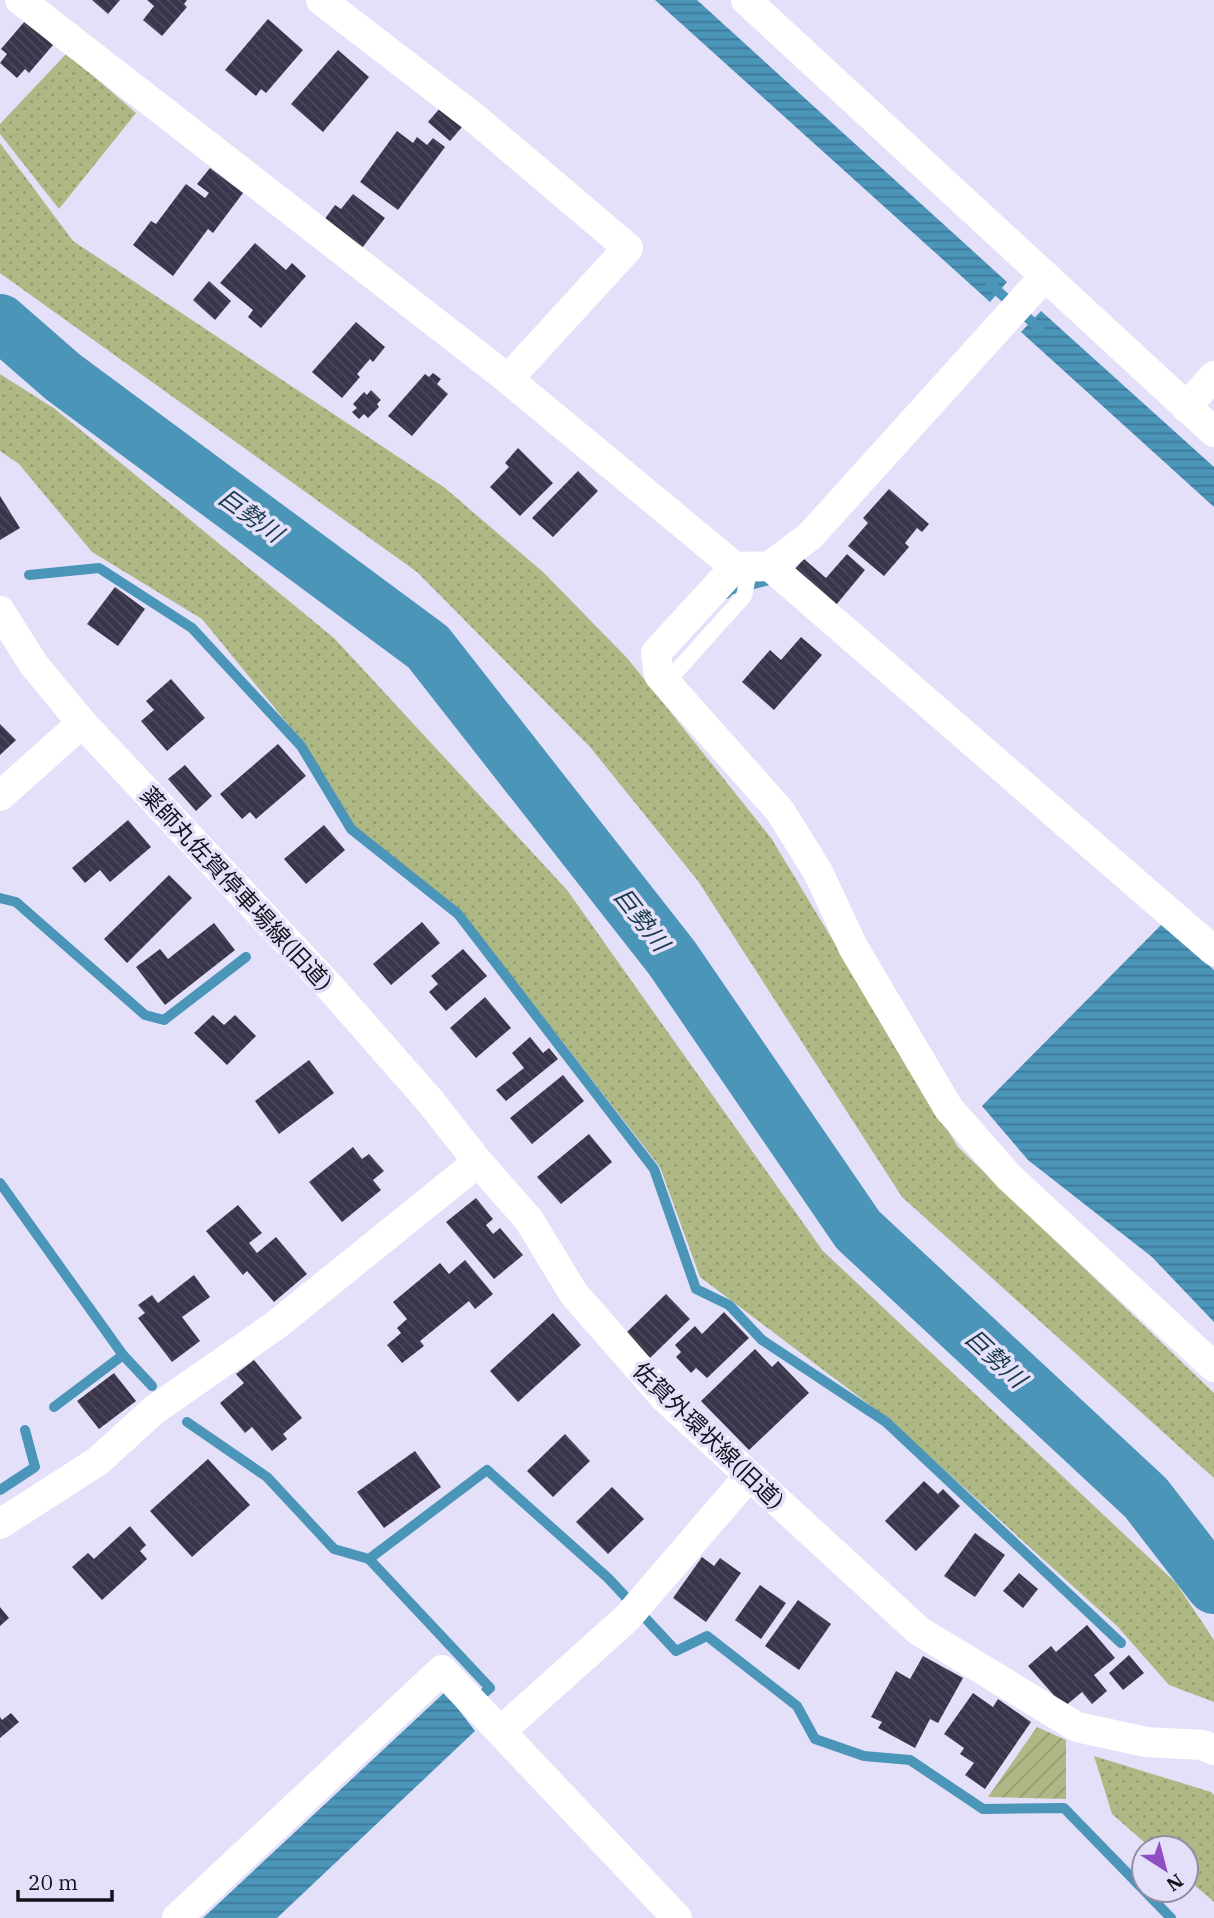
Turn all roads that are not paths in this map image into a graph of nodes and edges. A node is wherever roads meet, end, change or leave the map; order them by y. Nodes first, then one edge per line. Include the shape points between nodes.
1 (20, 0) edge
2 (321, 0) edge
3 (746, 0) edge
4 (1045, 276) junction
5 (1214, 376) edge
6 (508, 379) junction
7 (1186, 407) junction
8 (1214, 432) edge
9 (752, 567) junction
10 (0, 611) edge
11 (667, 683) junction
12 (82, 723) junction
13 (0, 796) edge
14 (1214, 951) edge
15 (478, 1162) junction
16 (1214, 1367) edge
17 (749, 1476) junction
18 (0, 1524) edge
19 (483, 1712) junction
20 (1214, 1750) edge
21 (177, 1918) edge
22 (677, 1918) edge

1 - 6 street
2 - 6 street via 477,120 628,248
3 - 4 street
4 - 7 street
4 - 9 street via 810,536
5 - 7 street
6 - 9 street
7 - 8 street
9 - 11 lane via 744,596
9 - 11 street via 656,653 659,676
9 - 14 street
10 - 12 street, 薬師丸佐賀停車場線(旧道) via 34,665
11 - 16 street via 780,811 818,872 853,947 949,1108 1009,1177
12 - 13 street
12 - 15 street, 薬師丸佐賀停車場線(旧道) via 329,986
15 - 17 street, 佐賀外環状線(旧道) via 529,1220 583,1305 666,1399
15 - 18 street via 276,1325 155,1410 98,1461
17 - 19 street via 637,1608
17 - 20 street, 佐賀外環状線(旧道) via 919,1631 1077,1727
19 - 21 street via 442,1670
19 - 22 street

